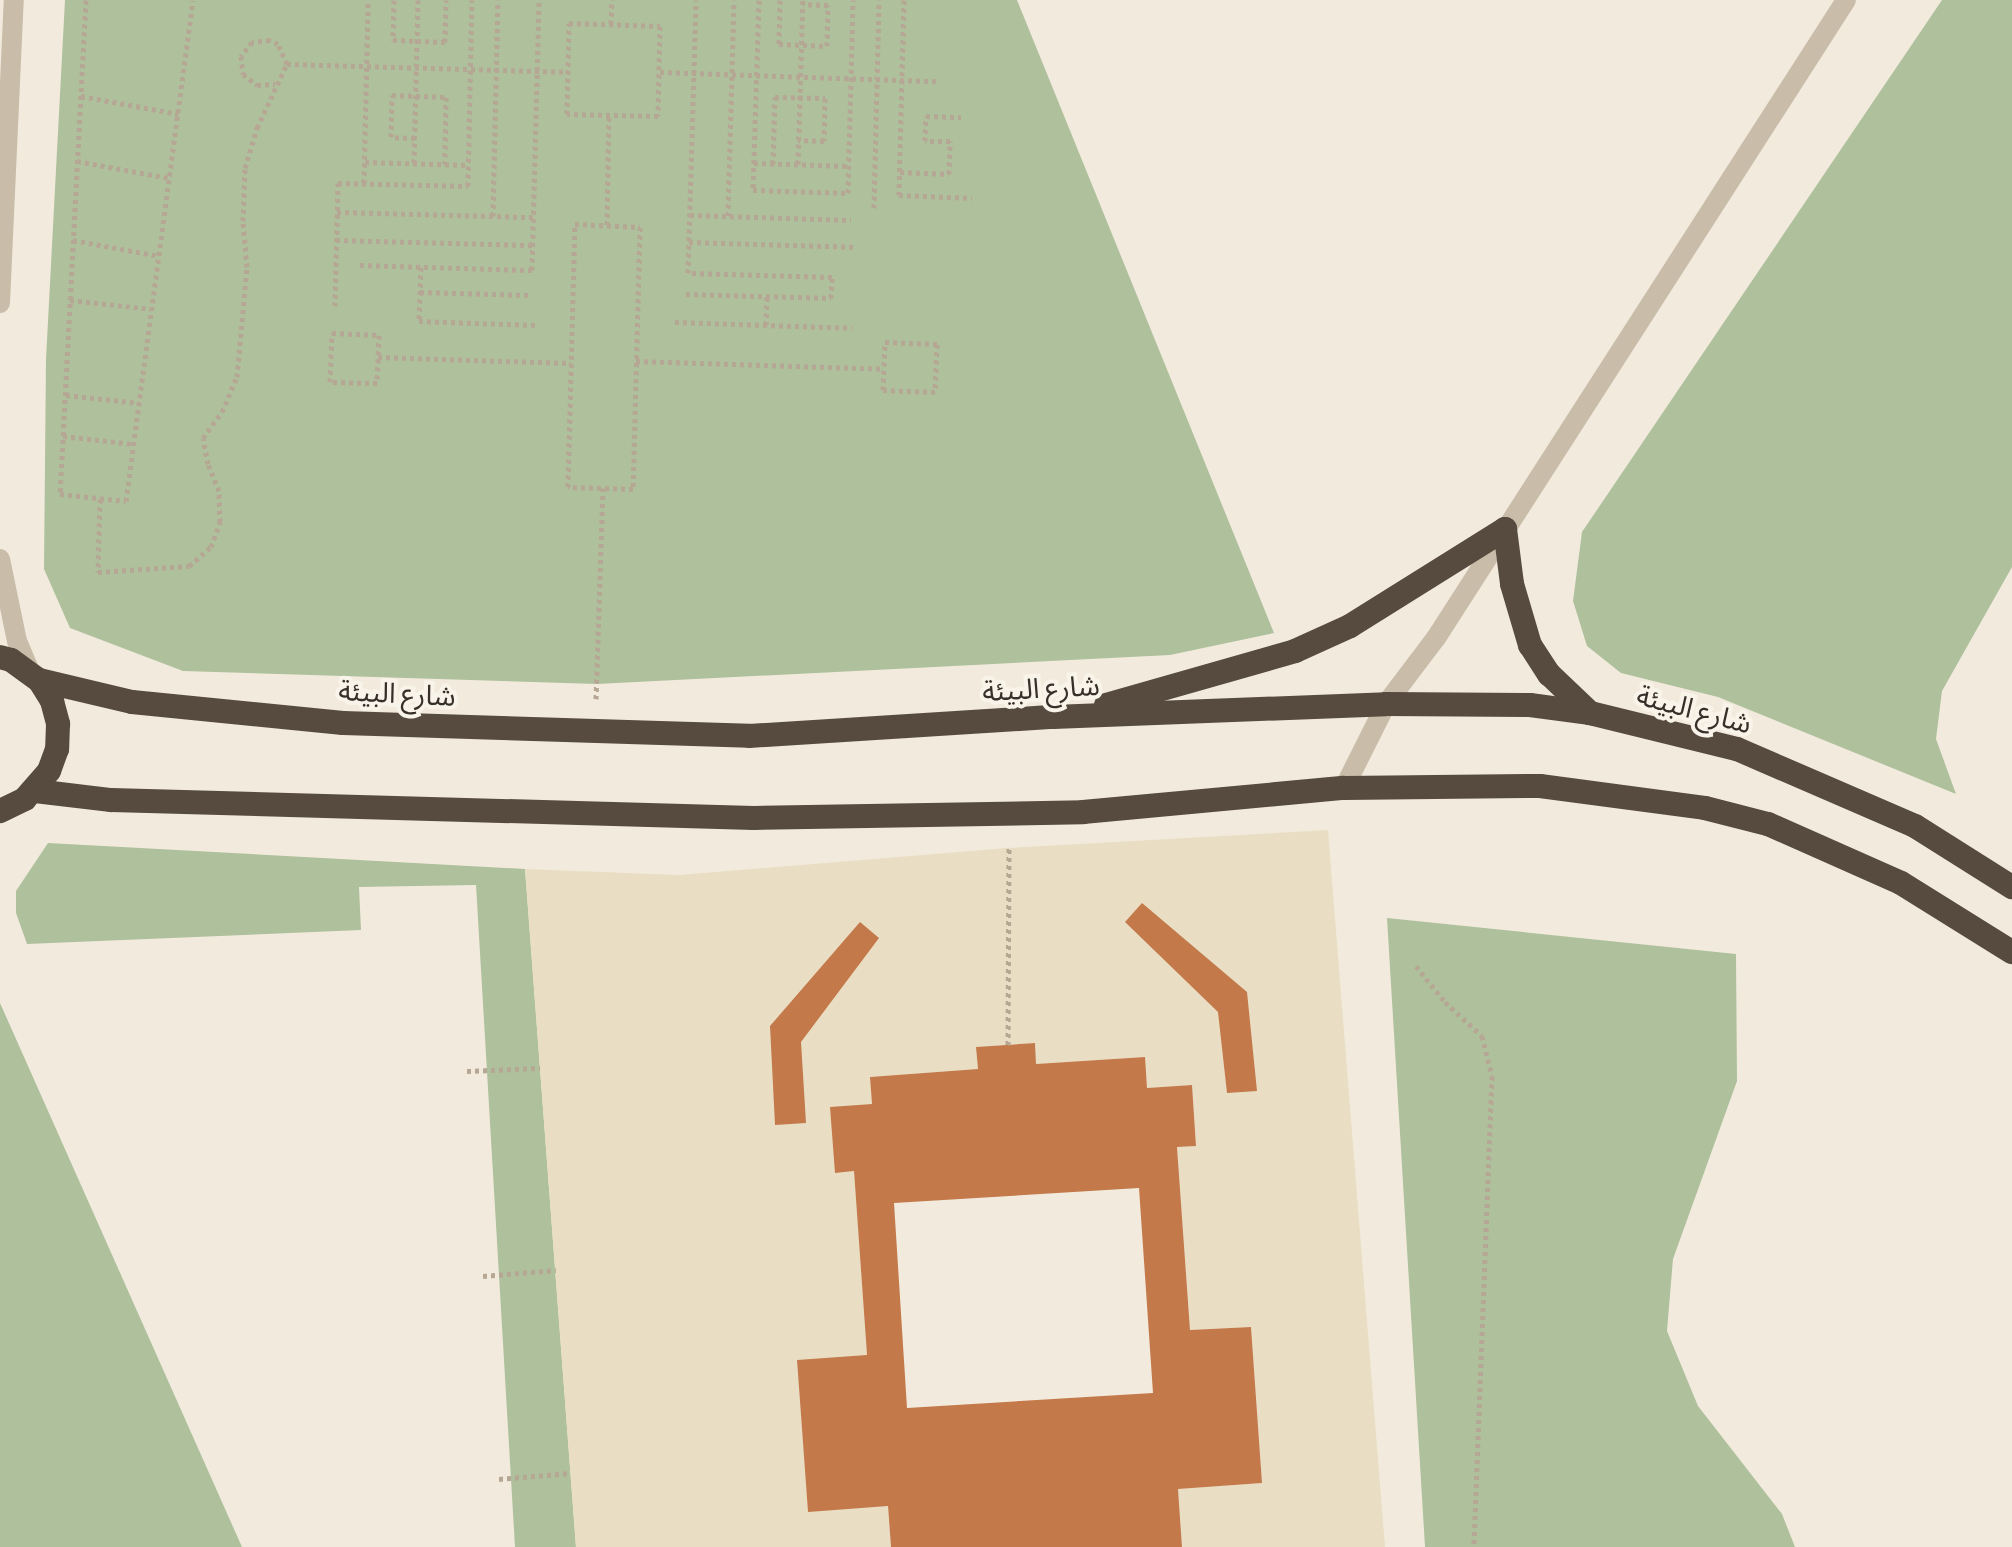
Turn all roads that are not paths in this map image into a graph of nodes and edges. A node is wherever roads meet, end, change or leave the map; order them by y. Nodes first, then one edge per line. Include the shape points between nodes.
1 (14, 0) edge
2 (1846, 0) edge
3 (0, 303) edge
4 (1505, 529) junction
5 (0, 559) edge
6 (0, 657) edge
7 (34, 676) junction
8 (1386, 704) junction
9 (1590, 713) junction
10 (1053, 717) junction
11 (1344, 788) junction
12 (35, 791) junction
13 (0, 811) edge
14 (2012, 887) edge
15 (2012, 952) edge

1 - 3 street
2 - 4 street
4 - 8 street via 1436,638
4 - 9 highway via 1512,584 1530,645 1549,674
4 - 10 highway via 1350,626 1295,651
5 - 7 street via 17,641
6 - 7 highway, شارع البيئة
7 - 10 highway, شارع البيئة via 132,702 343,723 749,736
7 - 12 highway via 52,701 58,724 57,749
8 - 9 highway, شارع البيئة via 1530,705
8 - 10 highway, شارع البيئة
8 - 11 street
9 - 14 highway, شارع البيئة via 1751,755 1915,826
11 - 12 highway via 1083,812 754,818 111,800
11 - 15 highway via 1540,786 1705,808 1768,824 1901,883
12 - 13 highway

